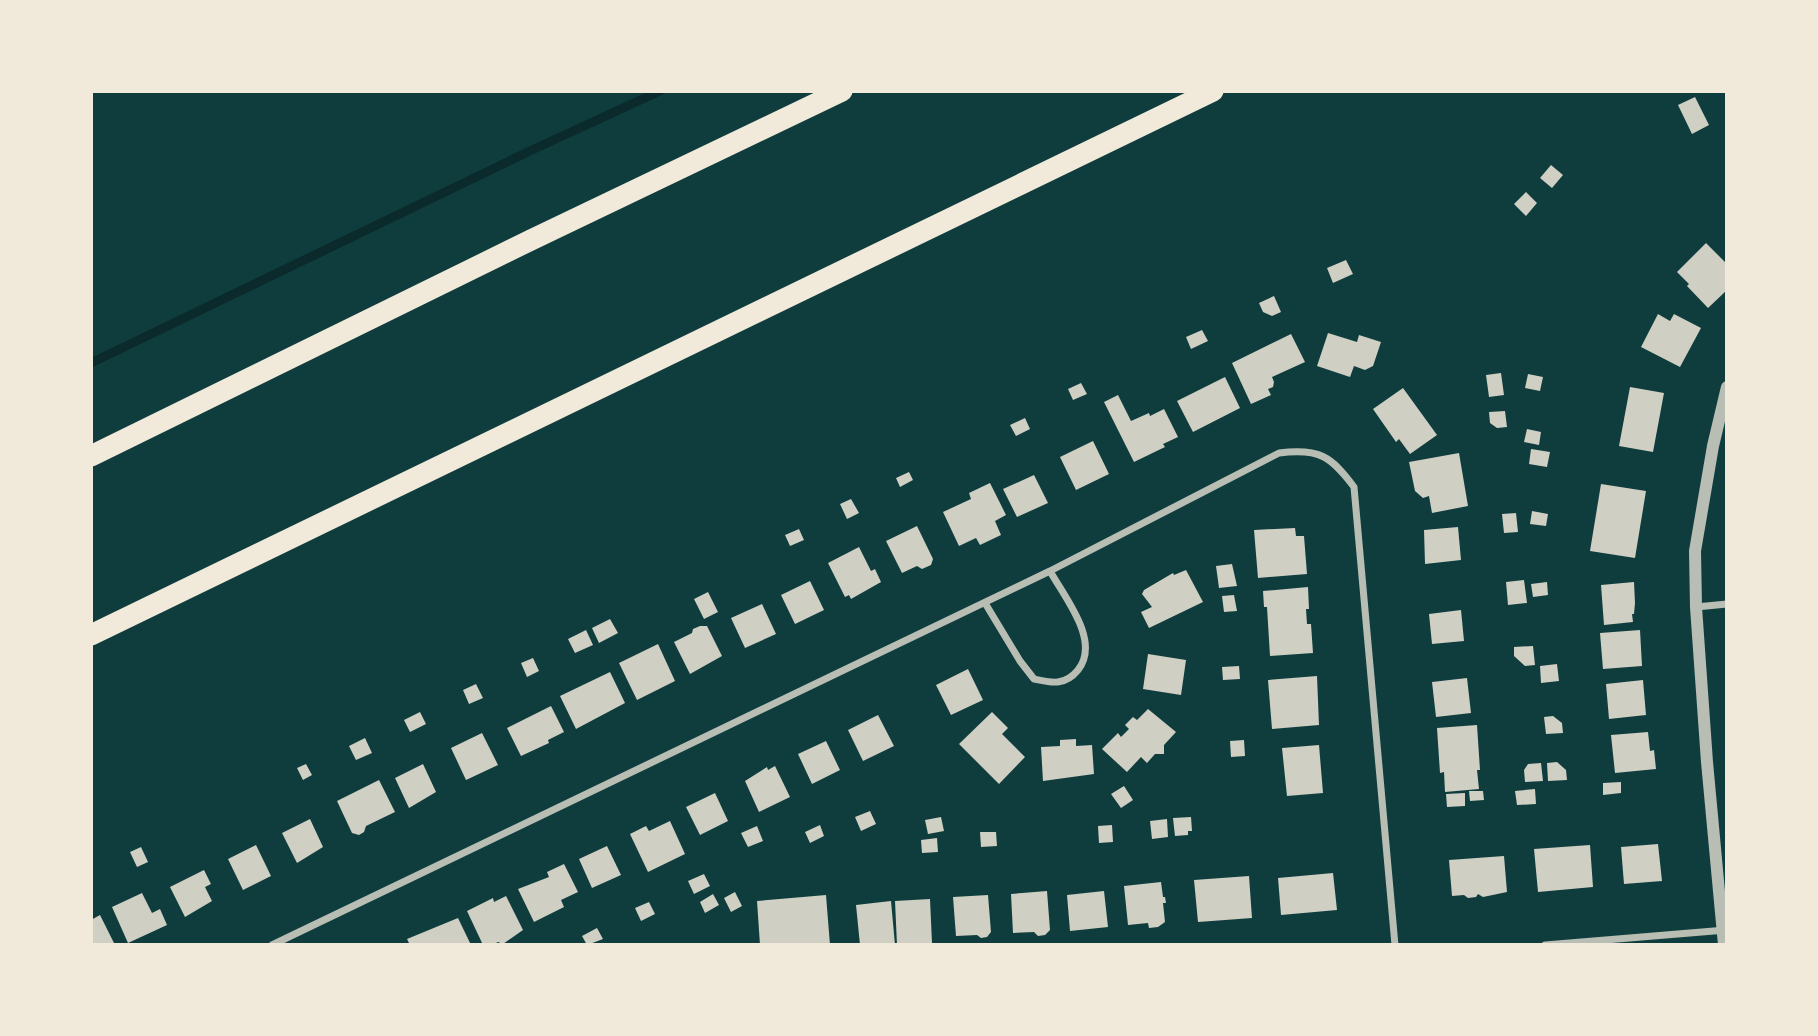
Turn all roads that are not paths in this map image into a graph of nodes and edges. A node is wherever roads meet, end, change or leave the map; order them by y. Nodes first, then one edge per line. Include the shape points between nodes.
1 (842, 91) edge
2 (1213, 91) edge
3 (1727, 387) edge
4 (91, 456) edge
5 (1050, 571) junction
6 (985, 603) junction
7 (1727, 604) edge
8 (1696, 607) junction
9 (91, 635) edge
10 (1725, 930) edge
11 (272, 945) edge
12 (1395, 945) edge
13 (1545, 945) edge
14 (1724, 945) edge

1 - 4 highway
2 - 9 highway
3 - 8 street via 1695,551
5 - 6 street
5 - 6 street via 1086,641 1086,661 1071,678 1055,684 1034,679
5 - 12 street via 1279,453 1301,450 1323,455 1338,466 1354,487
6 - 11 street
7 - 8 street
8 - 10 street
10 - 13 street
10 - 14 street

